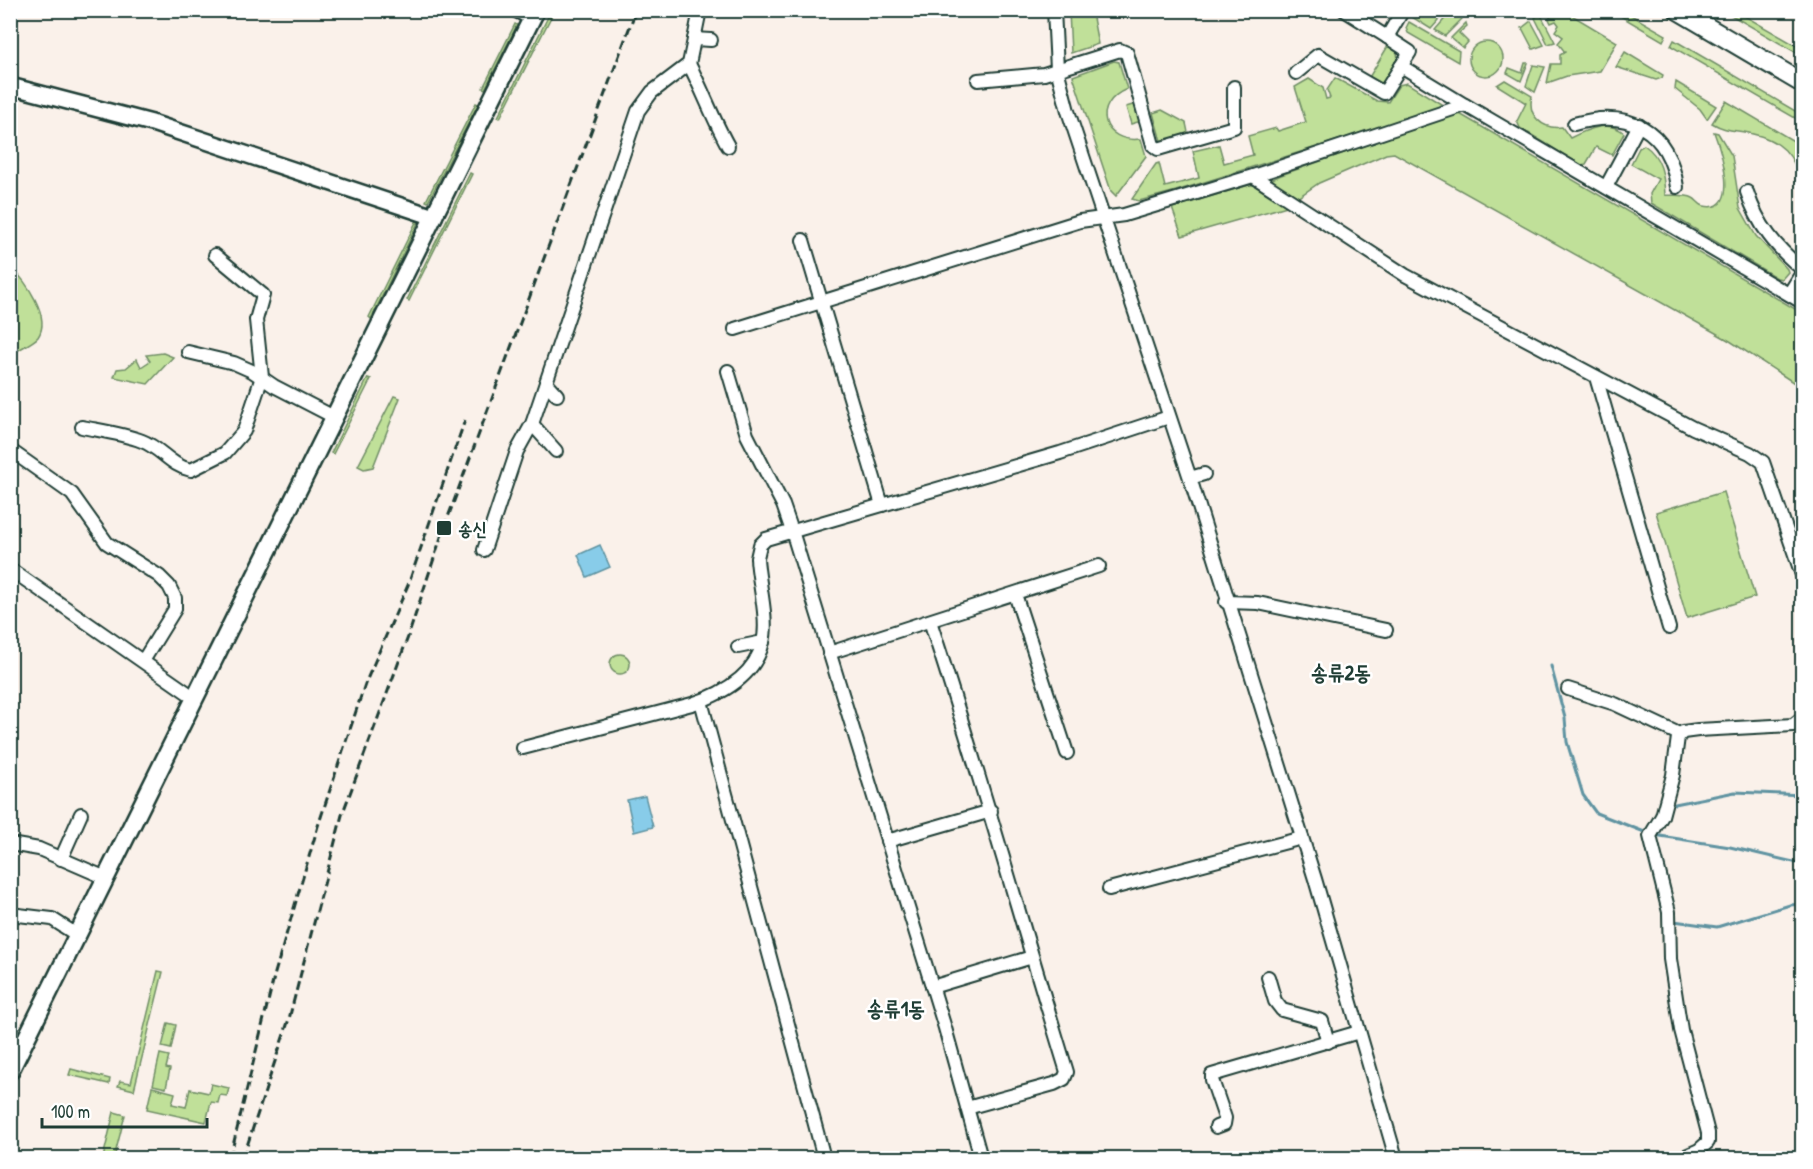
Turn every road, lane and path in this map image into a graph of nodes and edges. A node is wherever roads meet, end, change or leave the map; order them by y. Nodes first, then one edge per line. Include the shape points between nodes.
1 (514, 10) edge
2 (700, 10) edge
3 (1054, 10) edge
4 (1344, 10) edge
5 (1403, 10) edge
6 (1678, 10) edge
7 (534, 15) edge
8 (1387, 37) junction
9 (694, 39) junction
10 (711, 40) dead end
11 (689, 64) junction
12 (1401, 66) junction
13 (1057, 69) junction
14 (1296, 73) dead end
15 (978, 80) dead end
16 (1803, 83) edge
17 (10, 86) edge
18 (1234, 87) dead end
19 (1465, 105) junction
20 (1574, 124) dead end
21 (1639, 125) junction
22 (728, 146) dead end
23 (1253, 176) junction
24 (1606, 187) junction
25 (1677, 187) dead end
26 (1747, 192) dead end
27 (434, 217) junction
28 (1106, 218) junction
29 (803, 240) dead end
30 (215, 255) dead end
31 (1803, 271) edge
32 (1789, 294) junction
33 (821, 302) junction
34 (1803, 302) edge
35 (735, 329) dead end
36 (188, 352) dead end
37 (728, 371) dead end
38 (262, 377) junction
39 (1596, 377) junction
40 (546, 383) junction
41 (557, 395) dead end
42 (334, 417) junction
43 (1169, 417) junction
44 (532, 424) junction
45 (82, 427) dead end
46 (10, 450) edge
47 (556, 451) dead end
48 (1204, 474) dead end
49 (1190, 478) junction
50 (882, 505) junction
51 (792, 531) junction
52 (484, 550) dead end
53 (1099, 566) dead end
54 (10, 569) edge
55 (1803, 575) edge
56 (1015, 594) junction
57 (1226, 602) junction
58 (930, 621) junction
59 (1669, 628) dead end
60 (1386, 630) dead end
61 (763, 642) junction
62 (738, 646) dead end
63 (829, 653) junction
64 (143, 661) junction
65 (1568, 689) dead end
66 (195, 698) junction
67 (701, 701) junction
68 (1803, 718) edge
69 (1679, 734) junction
70 (523, 748) dead end
71 (1067, 753) dead end
72 (991, 811) junction
73 (81, 814) dead end
74 (1302, 838) junction
75 (887, 841) junction
76 (10, 844) edge
77 (61, 859) junction
78 (106, 878) junction
79 (1109, 889) dead end
80 (10, 914) edge
81 (77, 935) junction
82 (1032, 957) junction
83 (1268, 977) dead end
84 (932, 987) junction
85 (1359, 1032) junction
86 (1328, 1041) junction
87 (10, 1071) edge
88 (967, 1108) junction
89 (1216, 1127) dead end
90 (824, 1158) edge
91 (981, 1158) edge
92 (1396, 1158) edge
93 (1685, 1158) edge

1 - 7 street
2 - 9 street
3 - 13 street
4 - 8 street
5 - 8 street
6 - 16 main road
7 - 27 main road
8 - 12 street via 1410,52
9 - 10 street
9 - 11 street
11 - 22 street
11 - 40 street via 652,92 638,111
12 - 14 street via 1384,93 1318,55
12 - 19 street
13 - 15 street via 1044,75
13 - 18 street via 1120,50 1127,53 1158,149 1234,128
13 - 28 street
17 - 27 street via 152,123
19 - 23 street
19 - 24 street
20 - 21 street via 1595,118 1620,118
21 - 24 street
21 - 25 street via 1666,150
23 - 28 street
23 - 39 street via 1405,275
24 - 32 street
26 - 31 street via 1766,234
27 - 42 main road
28 - 33 street via 1080,221
28 - 43 street
29 - 33 street
30 - 38 street via 263,295 256,320
31 - 32 street
32 - 34 street
33 - 35 street
33 - 50 street
36 - 38 street via 234,363
37 - 51 street via 747,435
38 - 42 street
38 - 45 street via 237,442 225,453 191,470 142,441
39 - 55 street via 1763,462
39 - 59 street
40 - 41 street
40 - 44 street
42 - 66 main road
43 - 49 street
43 - 50 street
44 - 47 street
44 - 52 street via 517,451
46 - 64 street via 72,494 107,543 169,586 175,609
48 - 49 street
49 - 57 street
50 - 51 street
51 - 61 street via 766,539 760,545 758,581
51 - 63 street
53 - 56 street
54 - 64 street
56 - 58 street
56 - 71 street
57 - 60 street via 1258,603
57 - 74 street
58 - 63 street
58 - 72 street
61 - 62 street
61 - 67 street via 738,681 717,696
63 - 75 street
64 - 66 street
65 - 69 street via 1615,704
66 - 78 main road
67 - 70 street
67 - 90 street via 804,1099
68 - 69 street via 1793,725
69 - 93 street via 1662,816 1651,834 1669,912 1670,959 1681,1030 1708,1133 1708,1142
72 - 75 street
72 - 82 street
73 - 77 street
74 - 79 street
74 - 85 street
75 - 84 street
76 - 77 street via 39,849
77 - 78 street
78 - 81 main road
80 - 81 street via 52,919
81 - 87 main road
82 - 84 street
82 - 88 street via 1066,1072 1064,1079
83 - 86 street via 1282,1010 1322,1021
84 - 88 street
85 - 86 street
85 - 92 street
86 - 89 street via 1212,1075 1225,1118 1224,1124
88 - 91 street

